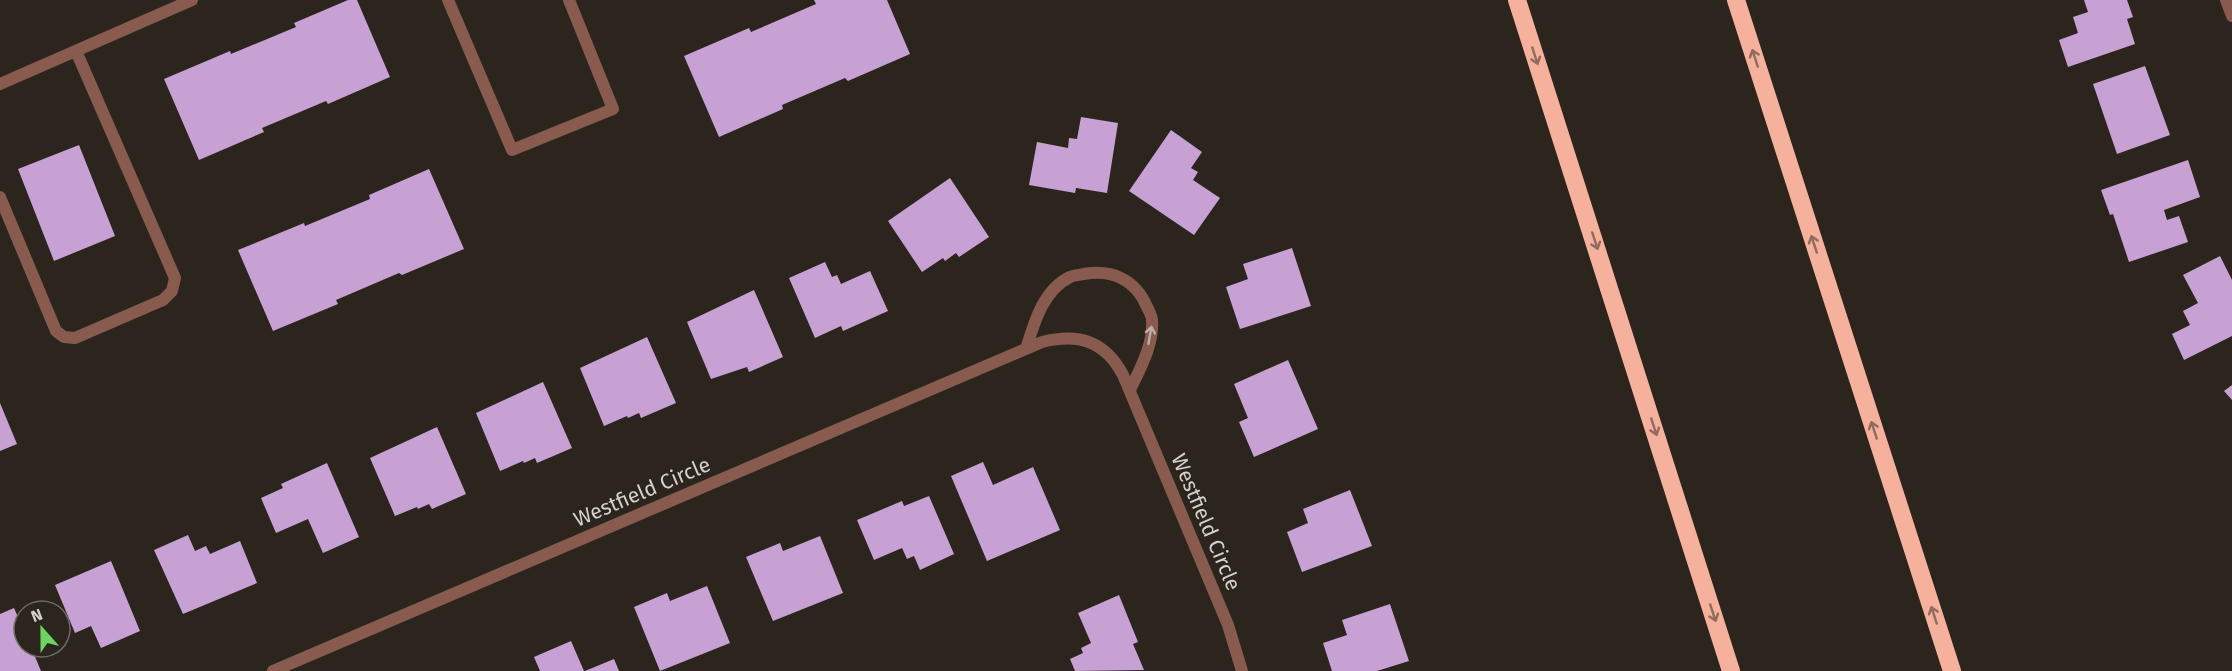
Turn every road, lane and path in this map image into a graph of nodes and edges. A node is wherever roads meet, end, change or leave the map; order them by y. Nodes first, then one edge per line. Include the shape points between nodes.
1 (192, 0) edge
2 (448, 0) edge
3 (569, 0) edge
4 (1517, 0) edge
5 (1736, 0) edge
6 (2226, 0) edge
7 (2232, 16) edge
8 (76, 51) junction
9 (0, 84) edge
10 (0, 197) edge
11 (1026, 349) junction
12 (1130, 390) junction
13 (273, 671) edge
14 (1242, 671) edge
15 (1731, 671) edge
16 (1952, 671) edge

1 - 8 street
2 - 3 street via 512,150 613,109
4 -> 15 highway
16 -> 5 highway
6 - 7 street
8 - 9 street
8 - 10 street via 176,278 172,291 163,300 75,338 64,337 56,331
11 - 12 street, Westfield Circle via 1058,338 1089,342 1115,359
12 -> 11 street via 1151,337 1152,318 1133,286 1110,273 1071,276 1053,290 1036,316
11 - 13 street, Westfield Circle
12 - 14 street, Westfield Circle via 1228,625

